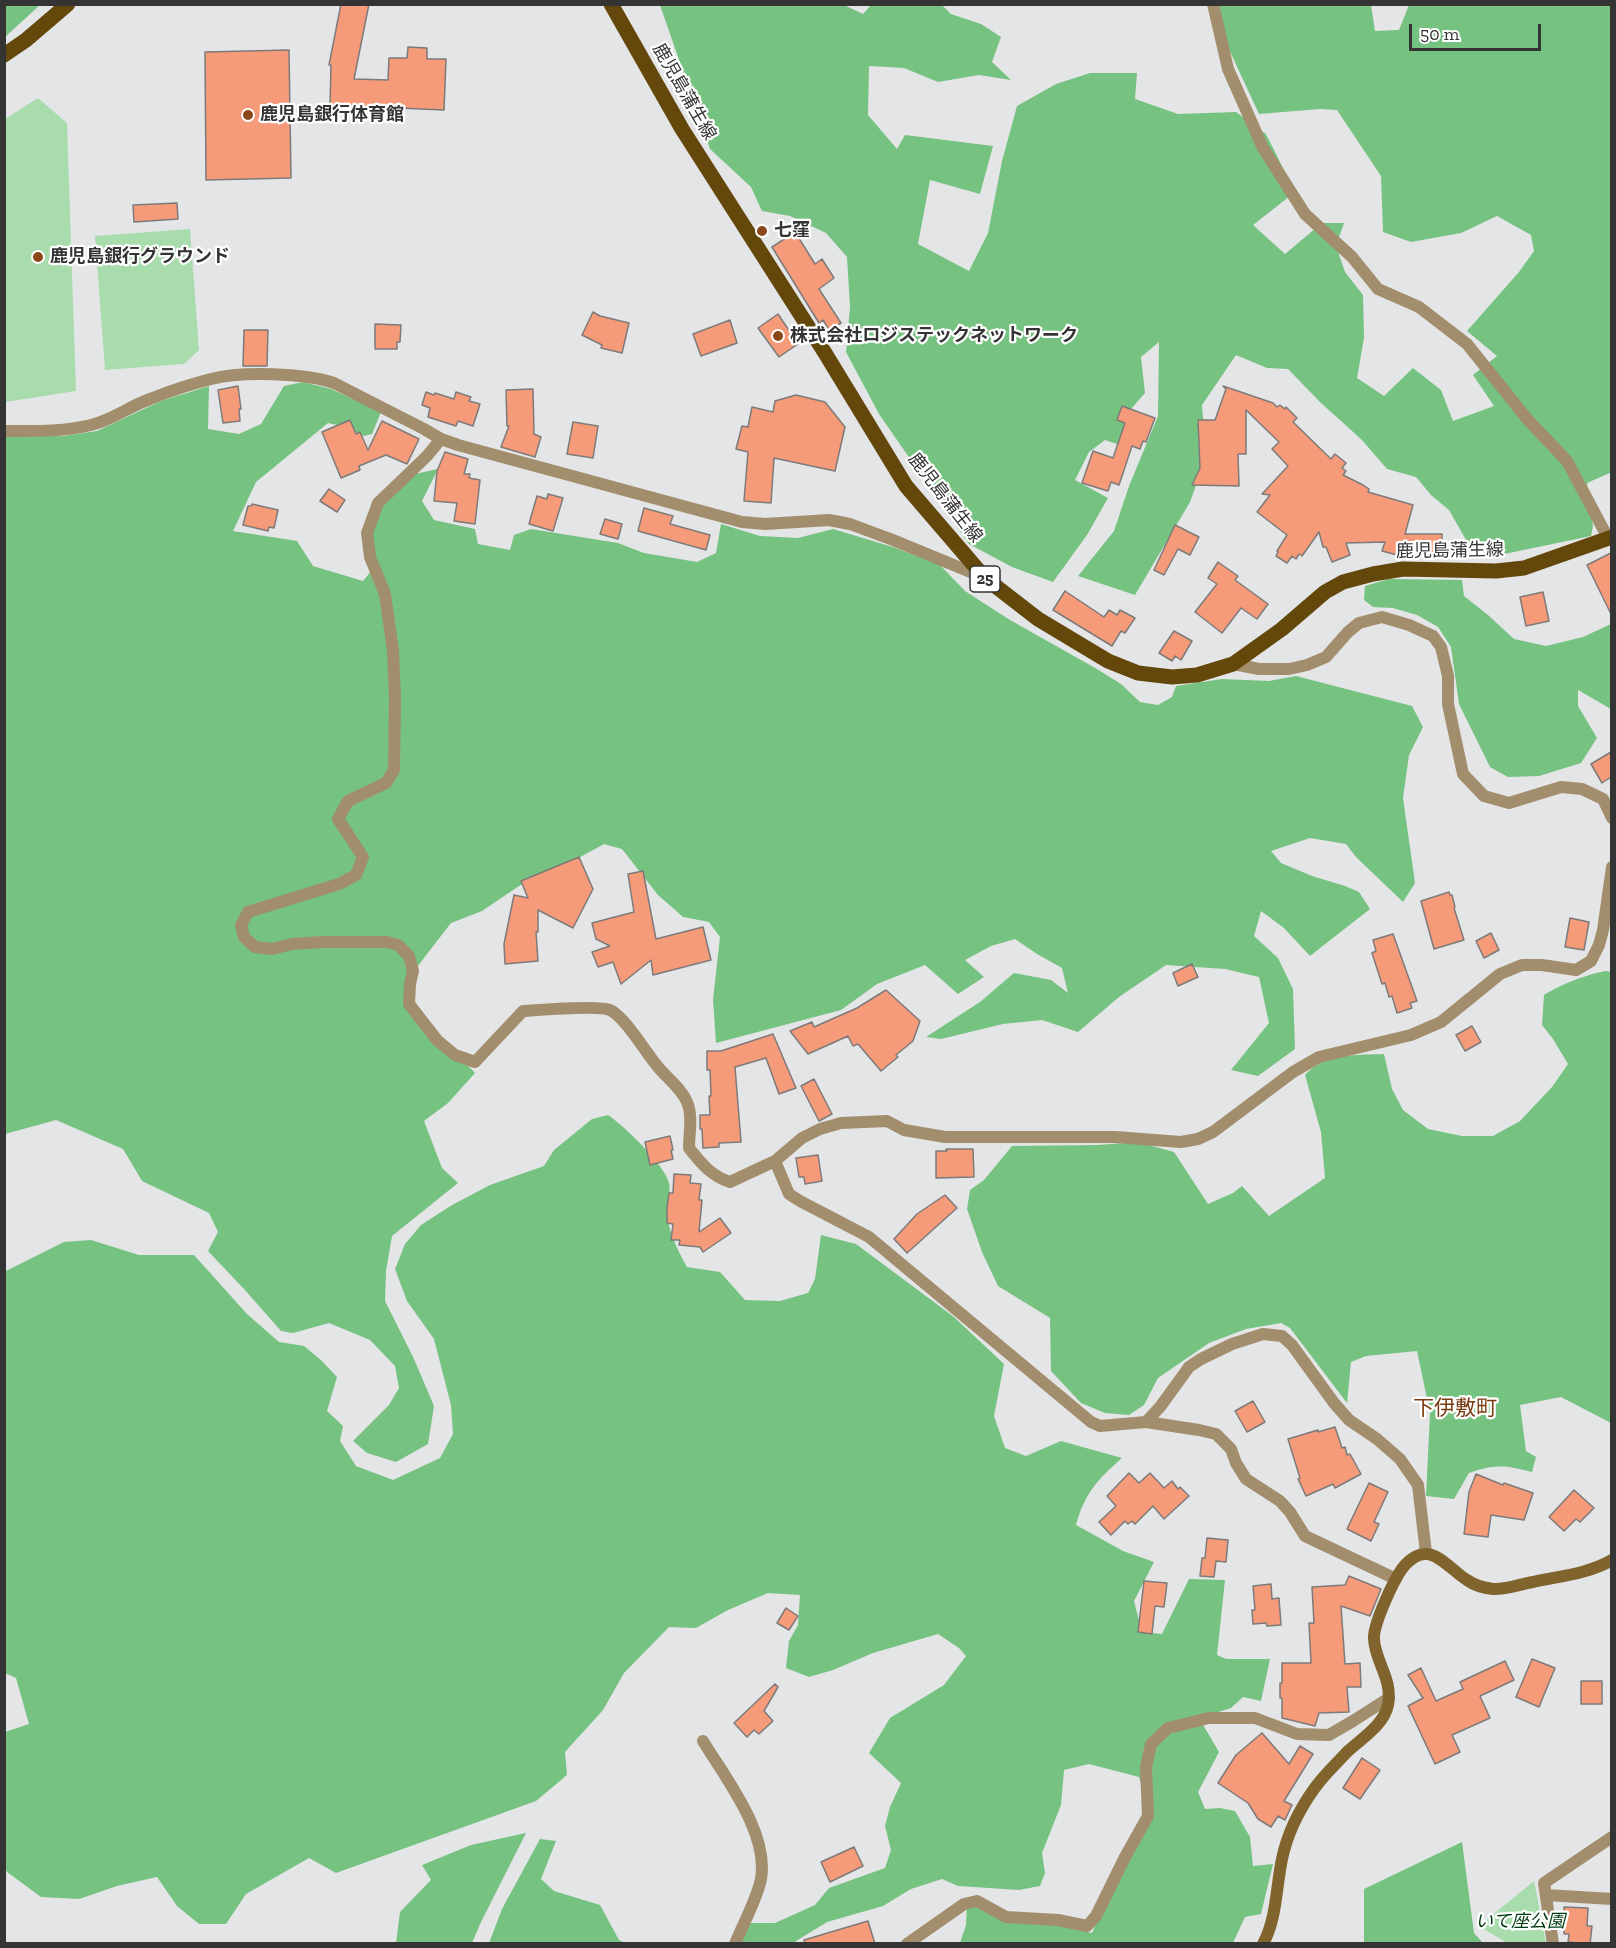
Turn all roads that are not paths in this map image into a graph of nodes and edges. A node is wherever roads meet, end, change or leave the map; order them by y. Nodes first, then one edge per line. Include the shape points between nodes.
1 (68, 4) edge
2 (611, 4) edge
3 (1213, 4) edge
4 (4, 55) edge
5 (4, 431) edge
6 (441, 439) junction
7 (1610, 537) edge
8 (985, 578) junction
9 (1233, 664) junction
10 (1611, 818) edge
11 (1611, 867) edge
12 (775, 1161) junction
13 (1146, 1422) junction
14 (1426, 1553) junction
15 (1611, 1560) edge
16 (1396, 1579) junction
17 (1389, 1698) junction
18 (703, 1741) dead end
19 (1611, 1837) edge
20 (1546, 1895) junction
21 (1611, 1899) edge
22 (735, 1944) edge
23 (907, 1944) edge
24 (1263, 1944) edge
25 (1553, 1944) edge

1 - 4 main road
2 - 8 main road, 鹿児島蒲生線 / 25 via 682,129 906,486
3 - 7 street via 1228,69 1263,148 1305,214 1352,257 1378,289 1419,307 1467,344 1528,420 1567,461
5 - 6 street via 56,431 93,425 149,399 211,379 296,375 334,383
6 - 8 street via 742,522 829,520 850,524
6 - 12 street via 378,503 367,533 370,556 385,594 393,651 394,770 386,783 348,801 338,819 363,857 356,875 339,885 248,912 240,925 244,937 255,947 272,949 322,942 398,945 409,956 413,971 410,1004 437,1040 455,1055 475,1062 523,1011 610,1010 687,1101 689,1148 705,1168 730,1182
7 - 9 main road, 鹿児島蒲生線 / 25 via 1524,568 1403,569 1343,582
8 - 9 main road, 鹿児島蒲生線 / 25 via 1038,619 1108,661 1138,673 1197,675
9 - 10 street via 1289,669 1326,657 1359,623 1382,617 1409,625 1433,636 1441,646 1463,774 1484,796 1509,803 1561,787 1582,789 1603,799
11 - 12 street via 1603,930 1591,961 1576,970 1522,965 1500,974 1441,1022 1380,1044 1319,1057 1198,1139 1181,1142 1115,1137 945,1137 904,1130 887,1121 841,1122 802,1138
12 - 13 street via 789,1194 869,1237 1091,1422 1100,1426
13 - 14 street via 1189,1367 1201,1359 1263,1334 1282,1336 1349,1420 1400,1459 1418,1485
13 - 16 street via 1216,1434 1231,1449 1246,1479 1280,1501 1305,1536
14 - 15 street via 1467,1581 1494,1589 1589,1570
14 - 16 street via 1406,1564
16 - 17 street via 1373,1635
17 - 23 street via 1329,1735 1297,1734 1255,1718 1209,1718 1168,1728 1151,1744 1146,1768 1148,1816 1096,1916 1087,1926 1006,1917 977,1901 963,1904
17 - 24 street via 1380,1721 1321,1781 1299,1813 1282,1857 1271,1924
18 - 22 street via 752,1822 762,1860 760,1880
19 - 20 street via 1544,1883
20 - 21 street
20 - 25 street

